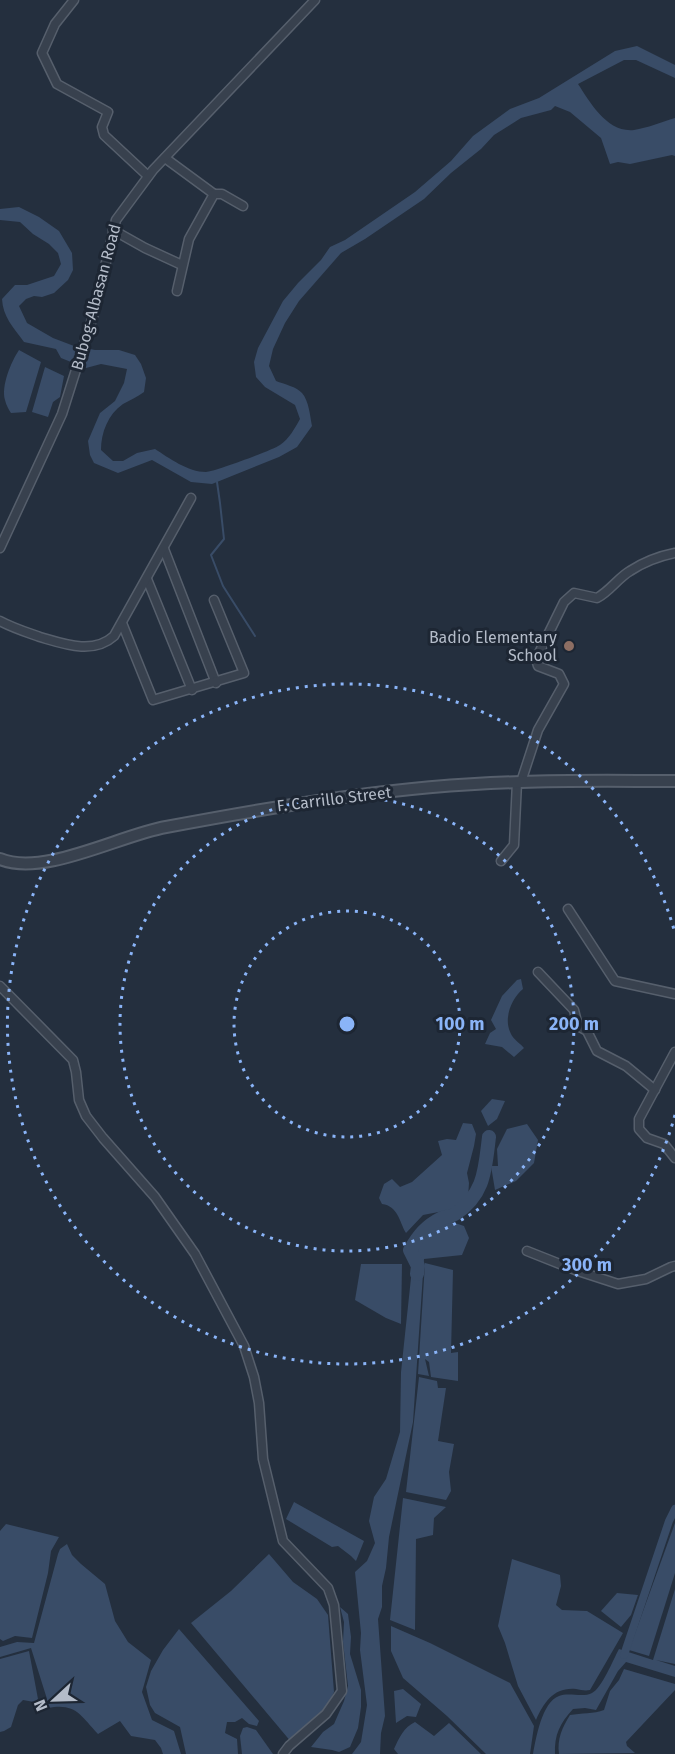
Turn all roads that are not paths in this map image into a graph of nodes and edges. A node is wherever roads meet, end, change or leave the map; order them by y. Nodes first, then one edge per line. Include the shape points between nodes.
1 (74, 0) edge
2 (315, 0) edge
3 (165, 158) junction
4 (148, 176) junction
5 (214, 194) junction
6 (243, 206) dead end
7 (113, 230) junction
8 (182, 265) junction
9 (177, 291) dead end
10 (191, 498) dead end
11 (0, 548) edge
12 (164, 549) junction
13 (675, 553) edge
14 (147, 579) junction
15 (214, 600) dead end
16 (0, 621) edge
17 (122, 623) junction
18 (216, 682) junction
19 (192, 690) junction
20 (675, 781) edge
21 (519, 782) junction
22 (0, 859) edge
23 (501, 861) dead end
24 (568, 909) dead end
25 (538, 972) dead end
26 (0, 986) edge
27 (675, 994) edge
28 (675, 1052) edge
29 (655, 1090) junction
30 (675, 1158) edge
31 (528, 1251) dead end
32 (675, 1266) edge
33 (283, 1754) edge

1 - 4 street via 55,24 42,53 57,84 108,112 102,127 104,135
2 - 3 street, Bubog-Albasan Road
3 - 4 street, Bubog-Albasan Road
3 - 5 street
4 - 7 street, Bubog-Albasan Road
5 - 6 street via 222,194
5 - 8 street via 189,239
7 - 8 street
7 - 11 street, Bubog-Albasan Road via 94,313 62,414
8 - 9 street
10 - 12 street
12 - 14 street
12 - 18 street
13 - 21 street via 629,571 597,598 574,593 564,602 536,659 538,666 559,674 564,684 538,730
14 - 17 street
14 - 19 street
15 - 18 street via 244,673
16 - 17 street via 20,631 78,646 109,640
17 - 19 street via 153,700
18 - 19 street
20 - 21 street, F. Carrillo Street
21 - 22 street, F. Carrillo Street via 375,793 280,806 151,830 47,862 23,864
21 - 23 street via 514,845
24 - 27 street via 615,981
25 - 29 street via 574,1010 578,1026 587,1031 597,1051 626,1066
26 - 33 street via 73,1060 79,1100 86,1116 155,1197 195,1254 244,1346 254,1377 263,1459 283,1541 328,1588 334,1605 342,1691 326,1714
28 - 29 street
29 - 30 street via 639,1119 639,1129 647,1138 664,1144
31 - 32 street via 618,1284 646,1280

